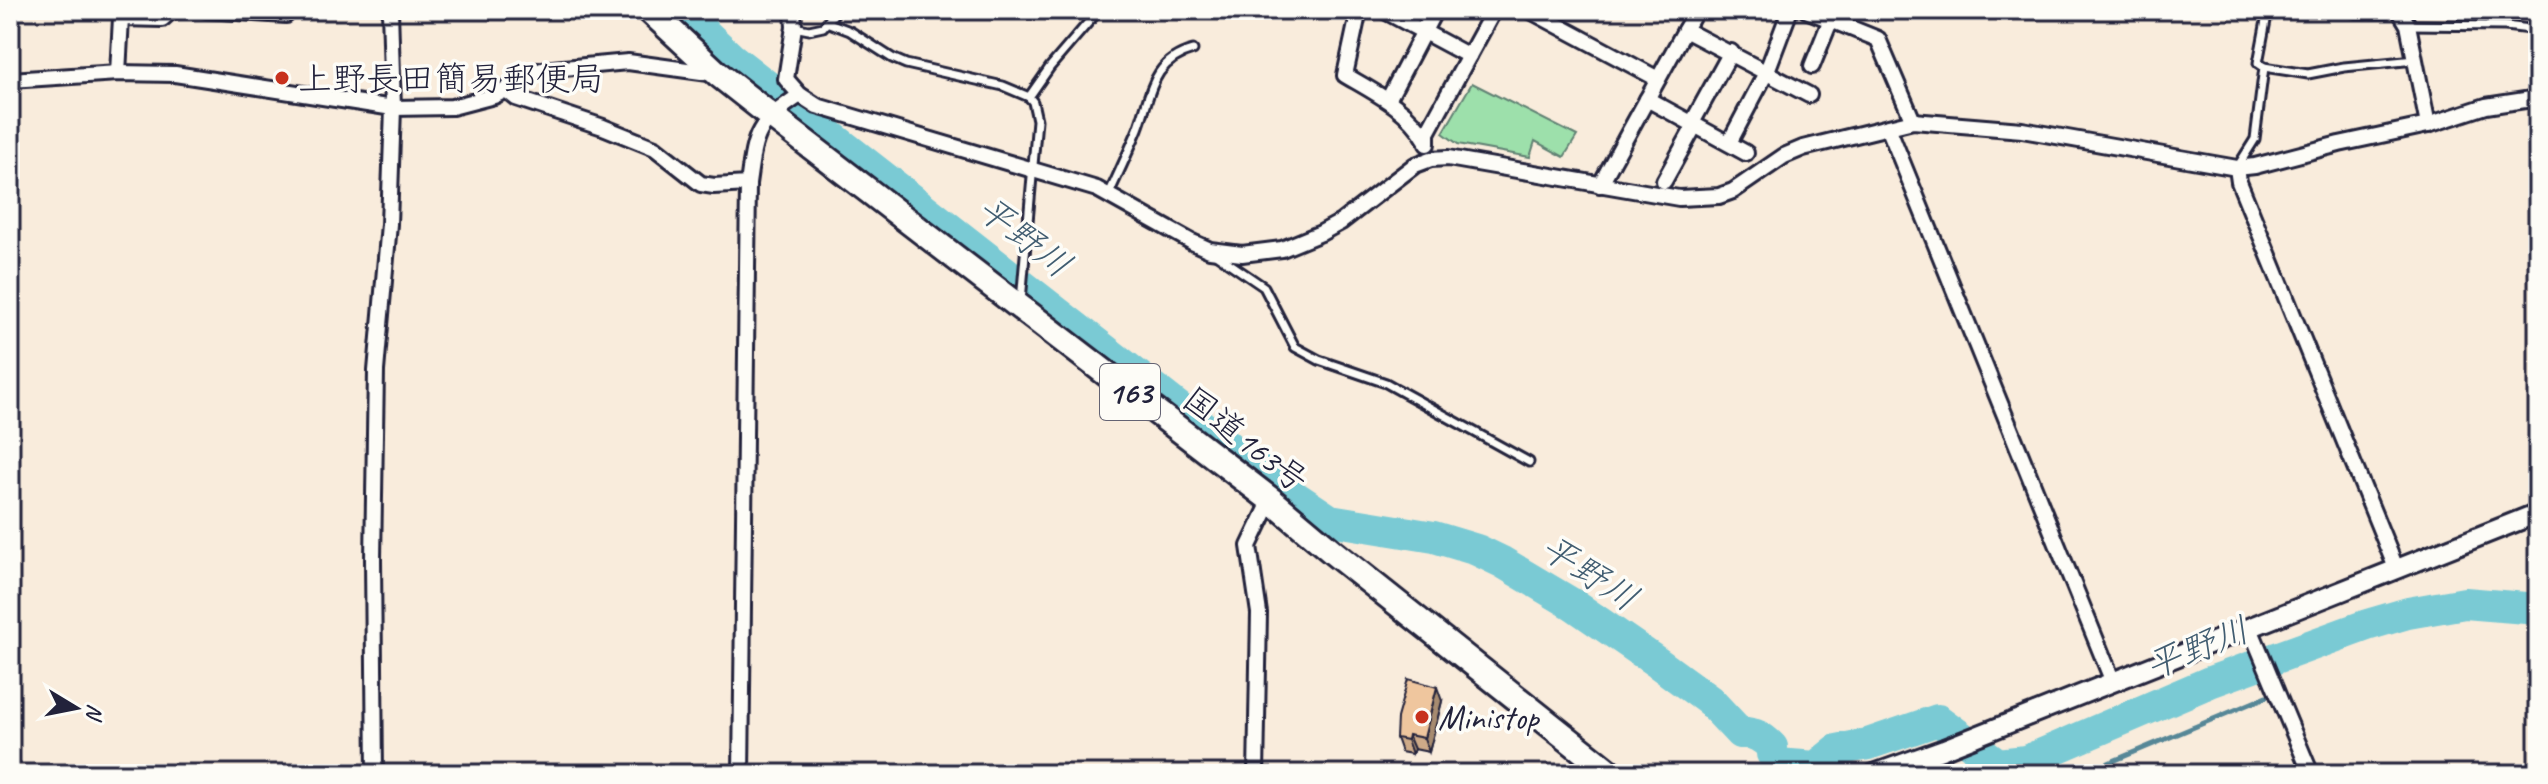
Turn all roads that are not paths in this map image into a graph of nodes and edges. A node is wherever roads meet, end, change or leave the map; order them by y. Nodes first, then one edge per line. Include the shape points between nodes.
1 (172, 10) edge
2 (206, 10) edge
3 (390, 10) edge
4 (649, 10) edge
5 (793, 10) edge
6 (837, 10) edge
7 (1099, 10) edge
8 (1359, 10) edge
9 (1383, 10) edge
10 (1435, 10) edge
11 (1494, 10) edge
12 (1529, 10) edge
13 (1696, 10) edge
14 (1790, 10) edge
15 (1806, 10) edge
16 (2268, 10) edge
17 (2355, 10) edge
18 (2386, 10) edge
19 (2399, 10) edge
20 (122, 14) edge
21 (286, 15) dead end
22 (1831, 19) junction
23 (829, 23) junction
24 (2408, 25) junction
25 (794, 27) junction
26 (2530, 29) dead end
27 (1685, 30) junction
28 (1423, 31) junction
29 (1193, 50) dead end
30 (1731, 52) junction
31 (1469, 56) junction
32 (2415, 60) junction
33 (1812, 66) dead end
34 (2264, 67) junction
35 (1767, 71) junction
36 (118, 73) junction
37 (718, 74) junction
38 (1658, 79) junction
39 (10, 80) edge
40 (506, 90) junction
41 (800, 95) junction
42 (1809, 95) dead end
43 (1029, 97) junction
44 (2538, 98) edge
45 (1647, 99) junction
46 (1388, 100) junction
47 (393, 108) junction
48 (770, 115) junction
49 (1913, 121) junction
50 (1693, 124) junction
51 (2428, 125) junction
52 (1888, 127) junction
53 (1426, 140) junction
54 (1729, 143) junction
55 (1746, 153) dead end
56 (1431, 159) junction
57 (2237, 168) junction
58 (1034, 171) junction
59 (1664, 181) dead end
60 (748, 184) junction
61 (1600, 185) junction
62 (1109, 194) junction
63 (1210, 250) junction
64 (1021, 301) junction
65 (1529, 462) dead end
66 (1271, 500) junction
67 (2538, 513) edge
68 (2396, 568) junction
69 (2254, 636) junction
70 (2113, 682) junction
71 (375, 774) edge
72 (741, 774) edge
73 (1256, 774) edge
74 (1612, 774) edge
75 (1874, 774) edge
76 (2311, 774) edge

1 - 20 street via 162,19
2 - 21 street
3 - 47 street
4 - 37 highway, 国道163号 / 163
5 - 25 street
6 - 23 lane
7 - 43 lane
8 - 46 street via 1345,75
9 - 28 street
10 - 28 street
11 - 31 street
12 - 38 street
13 - 27 street
14 - 35 street
15 - 22 street
16 - 34 lane via 2258,63
17 - 18 street
19 - 24 street
20 - 36 street
22 - 33 street
22 - 49 street via 1878,39
23 - 25 lane via 809,30
23 - 43 lane via 892,58
24 - 26 lane
24 - 32 street
25 - 41 street via 786,79
27 - 30 street
27 - 38 street
28 - 31 street
28 - 46 street
29 - 62 lane via 1177,55 1156,77
30 - 35 street
30 - 50 street
31 - 53 street
32 - 34 lane via 2308,74
32 - 51 street
34 - 57 lane via 2255,139
35 - 42 street
35 - 54 street
36 - 39 street
36 - 47 street via 175,74
37 - 40 street via 611,63 529,73
37 - 48 highway, 国道163号 / 163
38 - 45 street
40 - 47 street via 467,105
40 - 60 street via 655,148 701,184
41 - 48 street
41 - 58 street via 817,106
43 - 58 lane via 1037,120
44 - 51 street via 2486,106
45 - 50 street
45 - 61 street
46 - 53 street
47 - 71 street via 376,371
48 - 60 street via 754,138
48 - 64 highway, 国道163号 / 163
49 - 52 street
49 - 57 street via 2022,130
50 - 54 street
50 - 59 street
51 - 57 street
52 - 61 street via 1803,148 1719,196 1679,198
52 - 70 street
53 - 56 street
54 - 55 street
56 - 61 street
56 - 63 street via 1415,165 1341,222 1282,249 1242,254
57 - 68 street
58 - 62 street
58 - 64 lane
60 - 72 street
62 - 63 street
63 - 65 lane via 1264,287 1295,347 1386,383
64 - 66 highway, 国道163号 / 163
66 - 73 street via 1249,546 1259,613
66 - 74 highway, 国道163号 / 163
67 - 68 street
68 - 69 street
69 - 70 street
69 - 76 street
70 - 75 street

